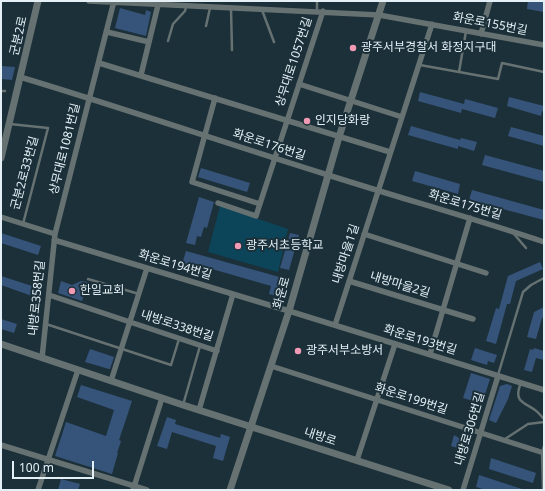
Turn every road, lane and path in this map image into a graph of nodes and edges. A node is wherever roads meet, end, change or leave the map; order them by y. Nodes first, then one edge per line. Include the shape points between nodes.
1 (38, 1) edge
2 (89, 1) edge
3 (237, 1) edge
4 (317, 1) edge
5 (383, 1) edge
6 (490, 1) edge
7 (114, 2) edge
8 (158, 5) junction
9 (186, 6) junction
10 (210, 7) junction
11 (233, 8) junction
12 (262, 9) junction
13 (320, 11) junction
14 (379, 14) junction
15 (432, 24) junction
16 (206, 26) dead end
17 (466, 31) junction
18 (107, 32) junction
19 (481, 34) junction
20 (168, 41) dead end
21 (149, 42) junction
22 (274, 42) dead end
23 (544, 46) edge
24 (232, 50) dead end
25 (99, 63) junction
26 (419, 65) junction
27 (459, 72) junction
28 (544, 72) edge
29 (141, 75) junction
30 (20, 78) junction
31 (299, 84) junction
32 (90, 98) junction
33 (215, 98) junction
34 (351, 100) junction
35 (402, 117) junction
36 (287, 120) junction
37 (9, 124) junction
38 (204, 135) junction
39 (338, 137) junction
40 (390, 152) junction
41 (1, 158) edge
42 (275, 158) junction
43 (327, 175) junction
44 (378, 191) junction
45 (218, 203) dead end
46 (260, 206) junction
47 (1, 217) edge
48 (470, 218) junction
49 (23, 224) junction
50 (513, 232) junction
51 (364, 234) junction
52 (54, 237) junction
53 (544, 242) edge
54 (526, 248) dead end
55 (457, 264) junction
56 (147, 268) junction
57 (486, 273) dead end
58 (544, 278) edge
59 (88, 279) dead end
60 (349, 281) junction
61 (139, 294) junction
62 (234, 294) junction
63 (49, 295) junction
64 (444, 310) junction
65 (289, 311) junction
66 (473, 318) dead end
67 (130, 322) junction
68 (46, 324) junction
69 (335, 325) junction
70 (179, 338) junction
71 (1, 344) edge
72 (395, 344) junction
73 (200, 345) junction
74 (121, 349) junction
75 (216, 351) junction
76 (430, 354) junction
77 (42, 358) junction
78 (271, 366) junction
79 (78, 370) junction
80 (498, 376) junction
81 (111, 381) junction
82 (520, 386) dead end
83 (544, 390) edge
84 (162, 398) junction
85 (377, 400) junction
86 (183, 405) junction
87 (199, 410) junction
88 (544, 421) edge
89 (250, 426) junction
90 (479, 434) junction
91 (503, 441) junction
92 (1, 445) edge
93 (544, 446) edge
94 (543, 453) edge
95 (48, 460) junction
96 (357, 460) junction
97 (134, 488) edge
98 (38, 490) edge
99 (147, 490) edge
100 (230, 490) edge
101 (449, 490) edge
102 (463, 490) edge
103 (543, 490) edge

1 - 30 street, 군분2로
2 - 7 street, 화운로155번길
3 - 11 street
4 - 13 lane
5 - 14 street, 화운로
6 - 19 street
7 - 8 street, 화운로155번길
7 - 18 street, 상무대로1081번길
8 - 9 street, 화운로155번길
8 - 21 street
9 - 10 street, 화운로155번길
9 - 20 lane via 186,11 173,24
10 - 11 street, 화운로155번길
10 - 16 lane
11 - 12 street, 화운로155번길
11 - 24 lane
12 - 13 street, 화운로155번길
12 - 22 lane
13 - 14 street, 화운로155번길
13 - 31 street, 상무대로1057번길
14 - 15 street, 화운로155번길
14 - 34 street, 화운로
15 - 17 street, 화운로155번길
15 - 26 street
17 - 19 street, 화운로155번길
17 - 27 lane
18 - 21 street
18 - 25 street, 상무대로1081번길
19 - 23 street, 화운로155번길
21 - 29 street
25 - 29 street
25 - 32 street, 상무대로1081번길
26 - 27 lane
26 - 35 street
27 - 28 lane via 498,79 502,63
29 - 33 street
30 - 32 street, 화운로176번길
30 - 37 street, 군분2로
31 - 34 street
31 - 36 street, 상무대로1057번길
32 - 38 street, 화운로176번길
32 - 52 street, 상무대로1081번길
33 - 36 street, 상무대로1057번길
33 - 38 street
34 - 35 street
34 - 39 street, 화운로
35 - 40 street
36 - 39 street
36 - 42 street, 상무대로1057번길
37 - 41 street, 군분2로
37 - 49 lane, 군분2로33번길 via 48,128
38 - 42 street, 화운로176번길
38 - 46 street via 192,182
39 - 40 street
39 - 43 street, 화운로
40 - 44 street
42 - 43 street, 화운로176번길
42 - 46 street, 상무대로1057번길
43 - 44 street, 화운로175번길
43 - 65 street, 화운로
44 - 48 street, 화운로175번길
44 - 51 street, 내방마을1길
45 - 46 street via 256,216
47 - 49 street, 군분2로33번길
48 - 50 street, 화운로175번길
48 - 55 street, 내방마을2길
49 - 52 street, 군분2로33번길
50 - 53 street, 화운로175번길
50 - 54 lane
51 - 55 street
51 - 60 street, 내방마을1길
52 - 56 street, 화운로194번길
52 - 63 street, 내방로358번길
55 - 57 street
55 - 64 street, 내방마을2길
56 - 61 street
56 - 62 street, 화운로194번길
58 - 80 lane via 523,292
59 - 61 lane
60 - 64 street, 내방마을2길
60 - 69 street, 내방마을1길
61 - 67 street
62 - 65 street, 화운로194번길
62 - 75 street, 내방로338번길
63 - 67 street, 내방로338번길
63 - 68 street, 내방로358번길
64 - 66 street, 내방마을2길
64 - 76 street, 내방마을2길
65 - 69 street, 화운로193번길
65 - 78 street, 화운로
67 - 70 street, 내방로338번길
67 - 74 street
68 - 74 lane
68 - 77 street, 내방로358번길
69 - 72 street, 화운로193번길
70 - 73 street, 내방로338번길
70 - 74 lane via 171,365
71 - 77 street, 내방로
72 - 76 street, 화운로193번길
72 - 85 street
73 - 75 street, 내방로338번길
73 - 86 lane
74 - 81 street
75 - 87 street, 내방로338번길
76 - 80 street, 화운로193번길
77 - 79 street, 내방로
78 - 85 street, 화운로199번길
78 - 89 street, 화운로
79 - 81 street, 내방로
79 - 95 street
80 - 83 street, 화운로193번길
80 - 90 street, 내방로306번길
81 - 84 street, 내방로
82 - 88 lane via 518,396 521,401 536,410
84 - 86 street, 내방로
84 - 97 street
85 - 90 street, 화운로199번길
85 - 96 street
86 - 87 street, 내방로
87 - 89 street, 내방로
88 - 91 lane via 528,424
89 - 96 street, 내방로
89 - 100 street, 화운로
90 - 91 street, 화운로199번길
90 - 102 street, 내방로306번길
91 - 94 street, 화운로199번길
92 - 95 street
93 - 94 lane
94 - 103 lane
95 - 97 street
95 - 98 street
96 - 101 street, 내방로
97 - 99 street

